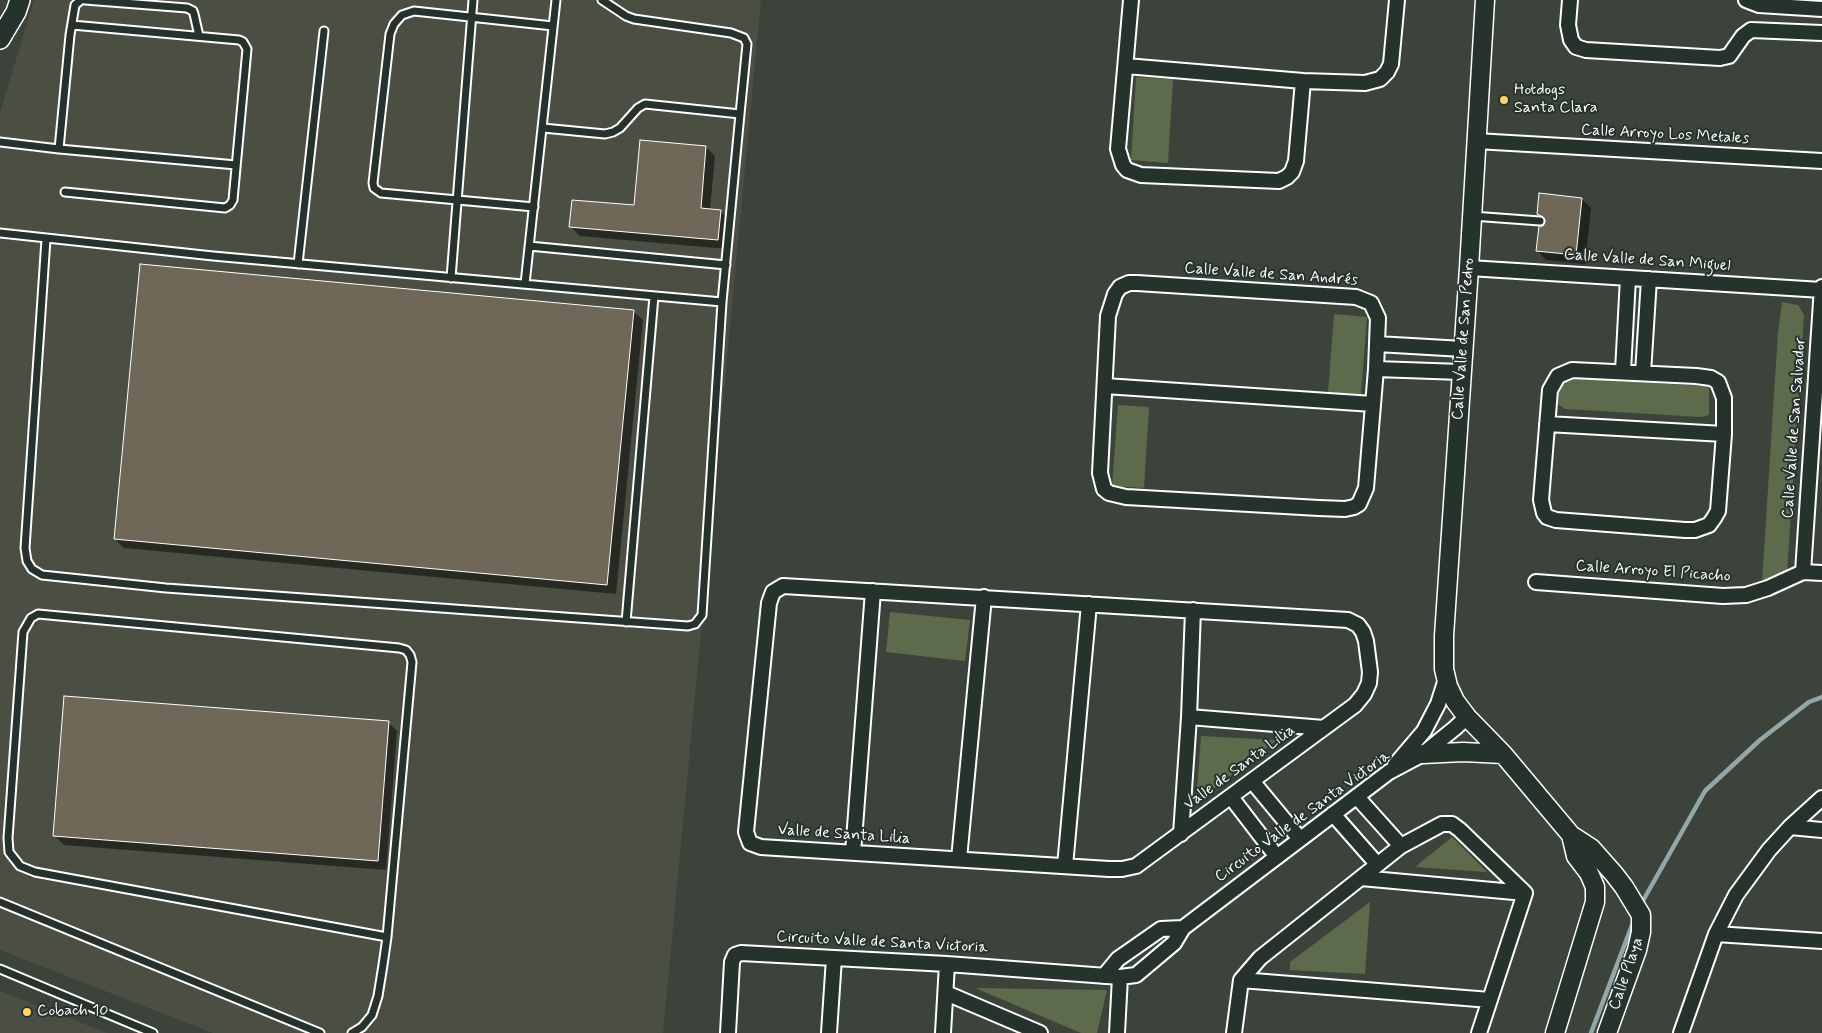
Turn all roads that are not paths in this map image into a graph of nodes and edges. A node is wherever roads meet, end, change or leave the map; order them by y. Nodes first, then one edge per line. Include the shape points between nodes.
1 (20, 0) edge
2 (83, 0) edge
3 (473, 0) edge
4 (556, 0) edge
5 (602, 0) edge
6 (1131, 0) edge
7 (1397, 0) edge
8 (1485, 0) edge
9 (1570, 0) edge
10 (1746, 0) edge
11 (1822, 9) edge
12 (472, 18) junction
13 (72, 25) junction
14 (553, 26) junction
15 (324, 31) dead end
16 (1822, 33) edge
17 (198, 36) junction
18 (0, 39) edge
19 (1126, 66) junction
20 (1303, 81) junction
21 (740, 114) junction
22 (543, 128) junction
23 (1476, 141) junction
24 (0, 142) edge
25 (59, 149) junction
26 (1822, 161) edge
27 (236, 165) junction
28 (65, 192) dead end
29 (459, 200) junction
30 (534, 207) junction
31 (1472, 216) junction
32 (1540, 221) dead end
33 (0, 233) edge
34 (46, 239) junction
35 (529, 246) junction
36 (298, 264) junction
37 (726, 265) junction
38 (1469, 268) junction
39 (451, 278) junction
40 (1628, 278) junction
41 (1649, 279) junction
42 (525, 284) junction
43 (1822, 288) edge
44 (654, 296) junction
45 (722, 302) junction
46 (1377, 344) junction
47 (1462, 349) junction
48 (1376, 369) junction
49 (1461, 372) junction
50 (1623, 372) junction
51 (1643, 372) junction
52 (1819, 378) edge
53 (1105, 386) junction
54 (1818, 399) edge
55 (1372, 404) junction
56 (1547, 424) junction
57 (1724, 434) junction
58 (1803, 572) junction
59 (1822, 573) edge
60 (1536, 582) dead end
61 (874, 591) junction
62 (984, 598) junction
63 (1089, 604) junction
64 (1193, 610) junction
65 (626, 622) junction
66 (1446, 679) junction
67 (1189, 717) junction
68 (1467, 717) junction
69 (1324, 728) junction
70 (1423, 754) junction
71 (1503, 754) junction
72 (1388, 772) junction
73 (1252, 781) junction
74 (1357, 796) junction
75 (1231, 797) junction
76 (1822, 798) edge
77 (1333, 814) junction
78 (1790, 827) junction
79 (1822, 830) edge
80 (1181, 834) junction
81 (1571, 835) junction
82 (1300, 839) junction
83 (1401, 846) junction
84 (853, 853) junction
85 (1277, 857) junction
86 (959, 859) junction
87 (1377, 864) junction
88 (1065, 866) junction
89 (1361, 878) junction
90 (1525, 893) junction
91 (0, 902) edge
92 (1182, 928) junction
93 (1716, 934) junction
94 (387, 938) junction
95 (1822, 941) edge
96 (834, 958) junction
97 (947, 964) junction
98 (0, 969) edge
99 (1104, 976) junction
100 (1120, 977) junction
101 (1242, 980) junction
102 (946, 994) junction
103 (1490, 1000) junction
104 (153, 1033) edge
105 (320, 1033) edge
106 (352, 1033) edge
107 (728, 1033) edge
108 (829, 1033) edge
109 (943, 1033) edge
110 (1040, 1033) edge
111 (1117, 1033) edge
112 (1234, 1033) edge
113 (1479, 1033) edge
114 (1554, 1033) edge
115 (1606, 1033) edge
116 (1682, 1033) edge

1 - 18 main road
2 - 13 lane via 75,5
2 - 17 lane via 187,8 193,11
3 - 12 lane
4 - 14 lane
5 - 21 lane via 634,19 731,33 744,38 747,44
6 - 19 street
7 - 20 street via 1391,64 1387,72 1364,83
8 - 23 street, Calle Valle de San Pedro
9 - 16 street via 1568,25 1571,40 1576,47 1586,50 1720,58 1729,56 1751,30
10 - 11 street via 1760,6
12 - 14 lane
12 - 29 lane
12 - 29 lane via 414,11 402,15 394,24 390,34 373,183 381,193
13 - 17 lane
13 - 25 lane
14 - 22 lane
15 - 36 lane
17 - 27 lane via 239,40 247,49
19 - 20 street
19 - 20 street via 1118,149 1123,165 1141,175 1279,181 1287,177 1296,162
21 - 22 lane via 644,104 620,128 606,134
21 - 37 lane
22 - 30 lane
23 - 26 street, Calle Arroyo Los Metales
23 - 31 street, Calle Valle de San Pedro
24 - 25 lane
25 - 27 lane
27 - 28 lane via 233,200 225,208
29 - 30 lane
29 - 39 lane
30 - 35 lane
31 - 32 lane
31 - 38 street, Calle Valle de San Pedro
33 - 34 lane
34 - 36 lane
34 - 65 lane via 25,548 32,569 42,575 166,588
35 - 37 lane
35 - 42 lane
36 - 39 lane
37 - 45 lane
38 - 40 street, Calle Valle de San Miguel
38 - 47 street, Calle Valle de San Pedro
39 - 42 lane
40 - 41 street, Calle Valle de San Miguel
40 - 50 street
41 - 43 street, Calle Valle de San Miguel
41 - 51 street
42 - 44 lane
43 - 52 street, Calle Valle de San Salvador
44 - 45 lane
44 - 65 lane
45 - 65 lane via 702,615 695,624 688,626
46 - 47 street
46 - 48 street, Calle Valle de San Andrés
46 - 53 street, Calle Valle de San Andrés via 1378,318 1375,310 1371,303 1356,297 1137,282 1120,287 1111,303
47 - 49 street, Calle Valle de San Pedro
48 - 49 street
48 - 55 street, Calle Valle de San Andrés
49 - 66 street, Calle Valle de San Pedro via 1444,636
50 - 51 street
50 - 56 street via 1572,370 1558,376 1550,390
51 - 57 street via 1704,376 1718,382 1724,398
52 - 54 street, Calle Valle de San Salvador
53 - 55 street
53 - 55 street, Calle Valle de San Andrés via 1101,482 1109,493 1126,497 1319,508 1354,507 1359,504 1366,488
54 - 58 street, Calle Valle de San Salvador
56 - 57 street
56 - 57 street via 1541,500 1547,517 1684,530 1709,525 1718,510
58 - 59 street, Calle Arroyo El Picacho
58 - 60 street, Calle Arroyo El Picacho via 1746,595 1723,596
61 - 62 street, Valle de Santa Lilia
61 - 84 street
61 - 84 street, Valle de Santa Lilia via 783,586 772,592 768,603 746,832 750,842 761,847
62 - 63 street, Valle de Santa Lilia
62 - 86 street
63 - 64 street, Valle de Santa Lilia
63 - 88 street
64 - 67 street
64 - 69 street, Valle de Santa Lilia via 1333,618 1358,625 1366,641 1370,672 1368,683 1355,705
66 - 68 street, Calle Valle de San Pedro via 1454,701
66 - 72 street, Calle Valle de San Pedro via 1424,731
67 - 69 street
67 - 80 street
68 - 70 street, Circuito Valle de Santa Victoria
68 - 71 street, Calle Valle de San Pedro
69 - 73 street, Valle de Santa Lilia
70 - 71 street
70 - 72 street, Circuito Valle de Santa Victoria
71 - 81 street, Calle Valle de San Pedro
72 - 74 street, Circuito Valle de Santa Victoria
73 - 75 street, Valle de Santa Lilia
73 - 82 street
74 - 77 street, Circuito Valle de Santa Victoria
74 - 83 street
75 - 80 street, Valle de Santa Lilia
75 - 85 street
76 - 78 street
77 - 82 street, Circuito Valle de Santa Victoria
77 - 87 street
78 - 79 street
78 - 93 street via 1749,876
80 - 88 street, Valle de Santa Lilia via 1136,866 1122,869
81 - 114 street via 1576,856 1595,887 1594,902
81 - 115 street, Calle Playa via 1591,848 1624,887 1641,915 1637,950
82 - 85 street, Circuito Valle de Santa Victoria
83 - 87 street
83 - 90 street via 1442,824 1452,824
84 - 86 street, Valle de Santa Lilia
85 - 92 street, Circuito Valle de Santa Victoria
86 - 88 street, Valle de Santa Lilia
87 - 89 street
89 - 90 street
89 - 101 street via 1260,958
90 - 103 street
91 - 105 lane
92 - 99 street, Circuito Valle de Santa Victoria via 1161,929 1118,959
92 - 100 street, Circuito Valle de Santa Victoria via 1174,943 1136,975
93 - 95 street
93 - 116 street
94 - 94 lane via 412,662 406,650 38,614 31,618 23,632 8,838 9,852 20,866 35,872
94 - 106 lane via 372,1015
96 - 97 street, Circuito Valle de Santa Victoria
96 - 107 street, Circuito Valle de Santa Victoria via 736,955 732,962
96 - 108 street
97 - 99 street, Circuito Valle de Santa Victoria
97 - 102 street
98 - 104 lane
99 - 100 street, Circuito Valle de Santa Victoria
100 - 111 street
101 - 103 street
101 - 112 street
102 - 109 street
102 - 110 street
103 - 113 street

